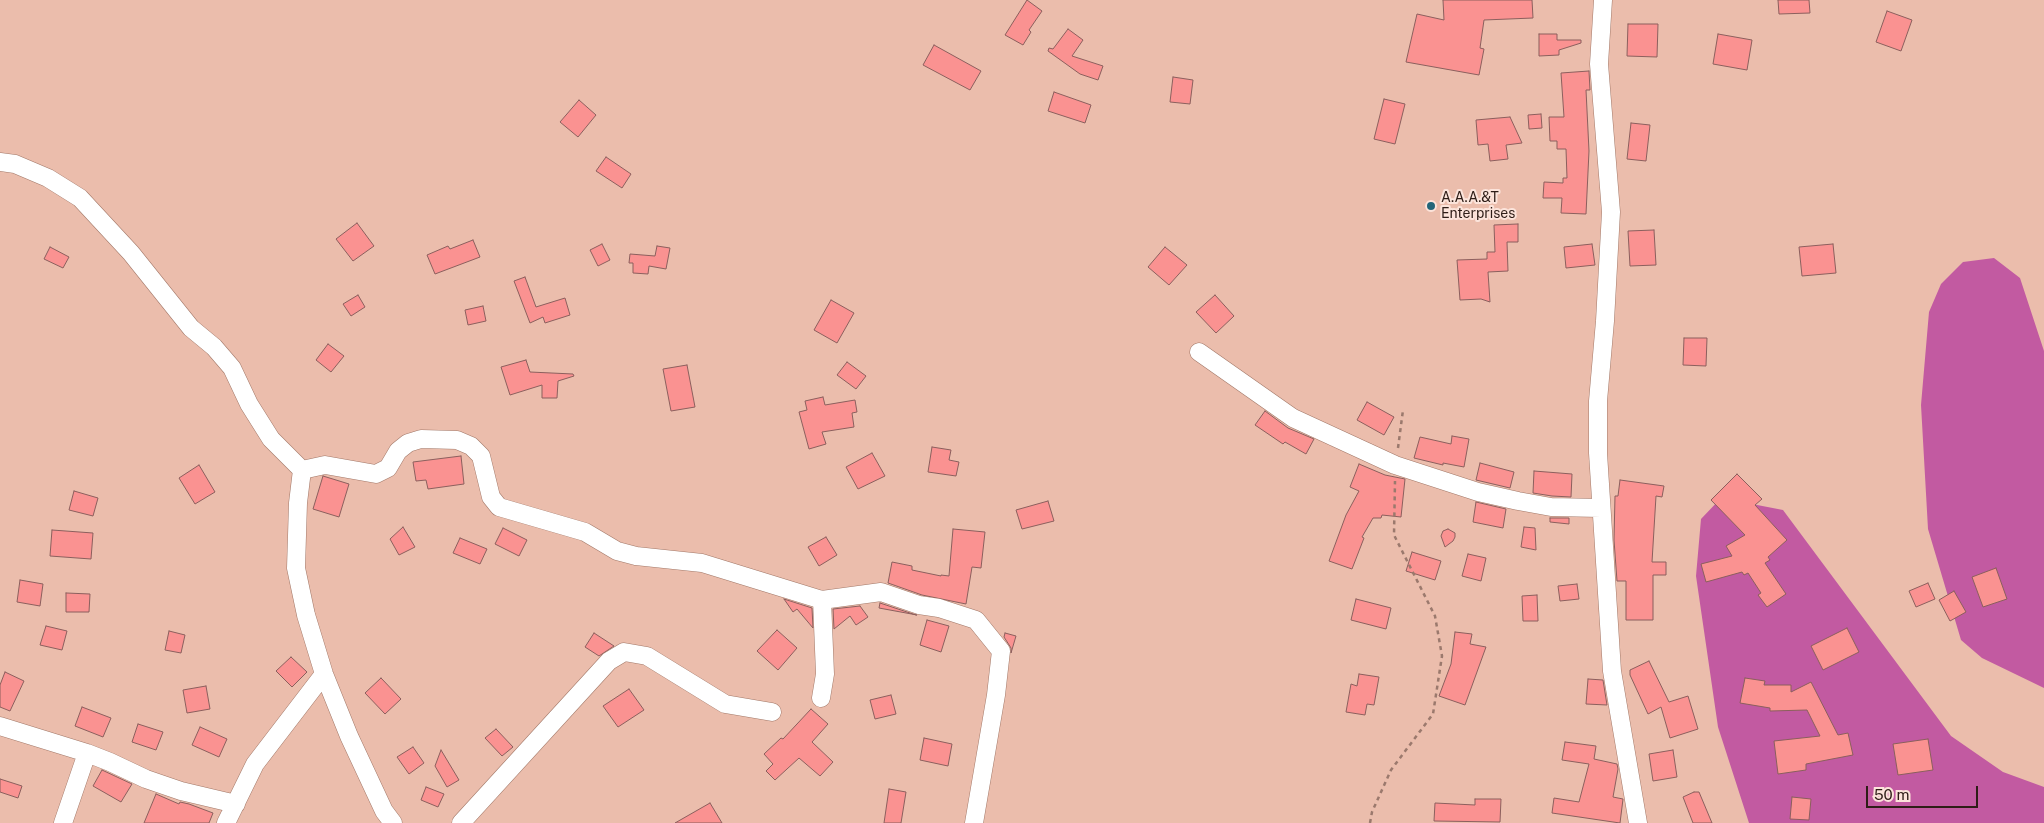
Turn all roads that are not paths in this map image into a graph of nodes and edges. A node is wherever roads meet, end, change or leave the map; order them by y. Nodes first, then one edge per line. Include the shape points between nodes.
1 (1603, 0) edge
2 (0, 162) edge
3 (1199, 352) dead end
4 (302, 470) junction
5 (1601, 508) junction
6 (822, 600) junction
7 (324, 674) junction
8 (821, 698) dead end
9 (772, 712) dead end
10 (0, 726) edge
11 (87, 753) junction
12 (236, 804) junction
13 (384, 819) edge
14 (63, 823) edge
15 (226, 823) edge
16 (461, 823) edge
17 (974, 823) edge
18 (1638, 823) edge

1 - 5 street via 1599,64 1611,212 1598,401
2 - 4 street via 15,164 48,178 80,198 131,253 191,328 232,368 249,404 271,438
3 - 5 street via 1293,418 1395,465 1478,492 1518,501 1551,507
4 - 6 street via 325,465 376,474 388,468 408,443 421,439 457,440 471,446 481,456 492,497 499,508 586,532 617,552 702,563
4 - 7 street via 296,568
5 - 18 street via 1612,672
6 - 8 street via 825,674
6 - 17 street via 881,592 919,605 940,608 976,620 1001,652
7 - 12 street via 255,764
7 - 13 street
9 - 16 street via 725,704 647,656 624,652 609,661
10 - 11 street
11 - 12 street via 181,791
11 - 14 street
12 - 15 street

